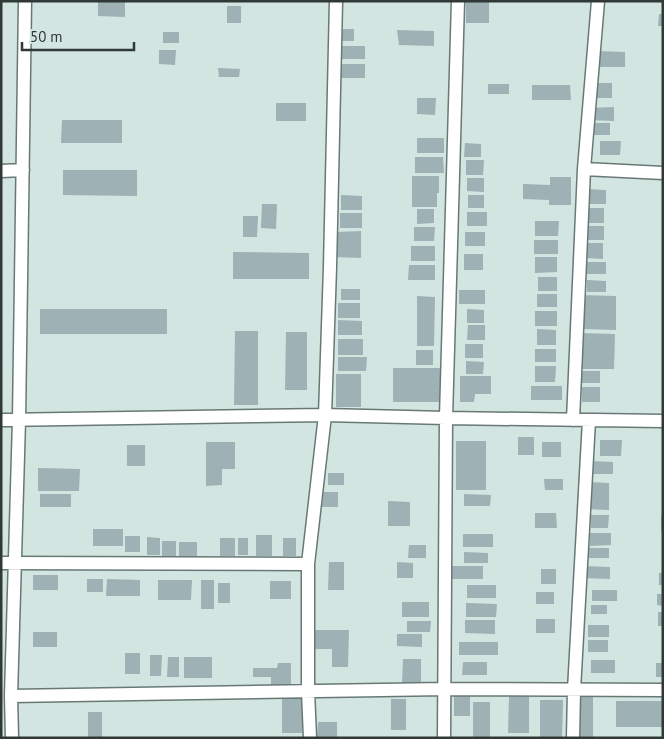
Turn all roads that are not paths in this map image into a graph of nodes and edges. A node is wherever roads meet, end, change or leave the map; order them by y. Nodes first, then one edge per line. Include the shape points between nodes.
1 (26, 1) edge
2 (336, 1) edge
3 (458, 1) edge
4 (598, 1) edge
5 (584, 169) junction
6 (1, 170) edge
7 (23, 170) junction
8 (663, 174) edge
9 (325, 415) junction
10 (446, 418) junction
11 (1, 420) edge
12 (18, 420) junction
13 (573, 420) junction
14 (589, 420) junction
15 (663, 420) edge
16 (1, 563) edge
17 (15, 563) junction
18 (308, 564) junction
19 (445, 689) junction
20 (574, 690) junction
21 (663, 690) edge
22 (308, 691) junction
23 (11, 696) junction
24 (12, 738) edge
25 (310, 738) edge
26 (444, 738) edge
27 (573, 738) edge

1 - 7 street
2 - 9 street
3 - 10 street
4 - 5 street
5 - 8 street
5 - 13 street
6 - 7 street
7 - 12 street
9 - 10 street
9 - 12 street
9 - 18 street
10 - 13 street
10 - 19 street
11 - 12 street
12 - 17 street
13 - 14 street
14 - 15 street
14 - 20 street
16 - 17 street
17 - 18 street
17 - 23 street
18 - 22 street
19 - 20 street
19 - 22 street
19 - 26 street
20 - 21 street
20 - 27 street
22 - 23 street
22 - 25 street
23 - 24 street

